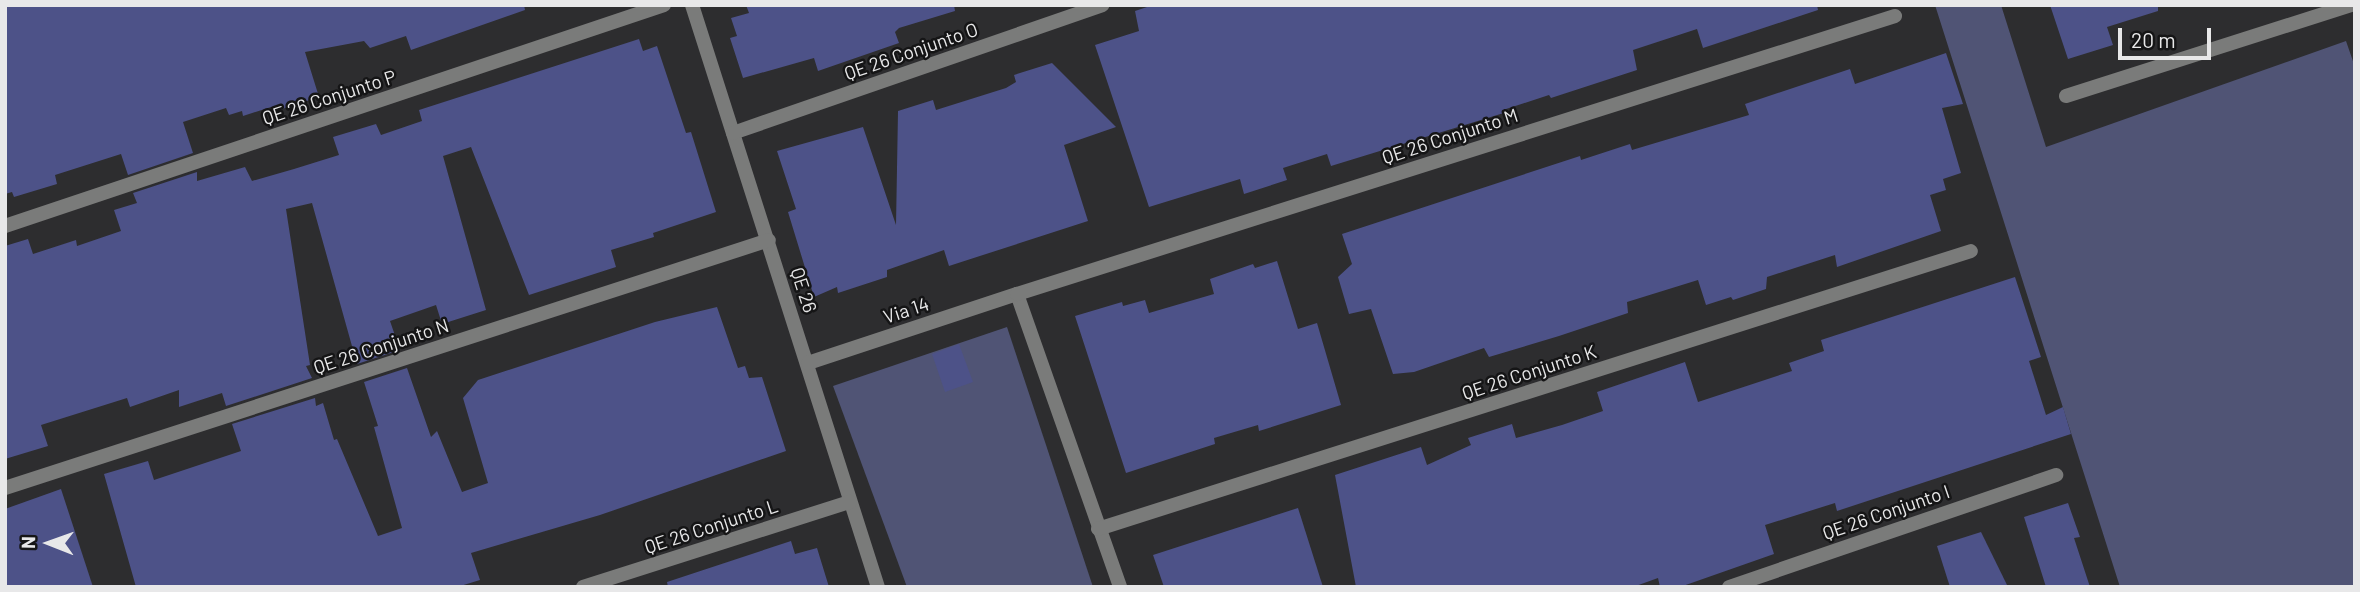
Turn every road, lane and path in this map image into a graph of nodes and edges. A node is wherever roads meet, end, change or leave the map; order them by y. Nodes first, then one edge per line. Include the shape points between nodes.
1 (664, 5) edge
2 (692, 5) edge
3 (1102, 5) edge
4 (2352, 5) edge
5 (1895, 16) dead end
6 (2066, 96) dead end
7 (733, 133) junction
8 (5, 226) edge
9 (769, 240) junction
10 (1971, 251) dead end
11 (1017, 294) junction
12 (808, 363) junction
13 (2056, 475) dead end
14 (5, 488) edge
15 (850, 502) junction
16 (1098, 529) junction
17 (583, 587) edge
18 (878, 587) edge
19 (1120, 587) edge
20 (1729, 587) edge

1 - 8 street, QE 26 Conjunto P
2 - 7 street, QE 26
3 - 7 street, QE 26 Conjunto O
4 - 6 street
5 - 11 street, QE 26 Conjunto M
7 - 9 street, QE 26
9 - 12 street, QE 26
9 - 14 street, QE 26 Conjunto N
10 - 16 street, QE 26 Conjunto K
11 - 12 street, Via 14
11 - 16 street
12 - 15 street, QE 26
13 - 20 street, QE 26 Conjunto I
15 - 17 street, QE 26 Conjunto L
15 - 18 street, QE 26
16 - 19 street

